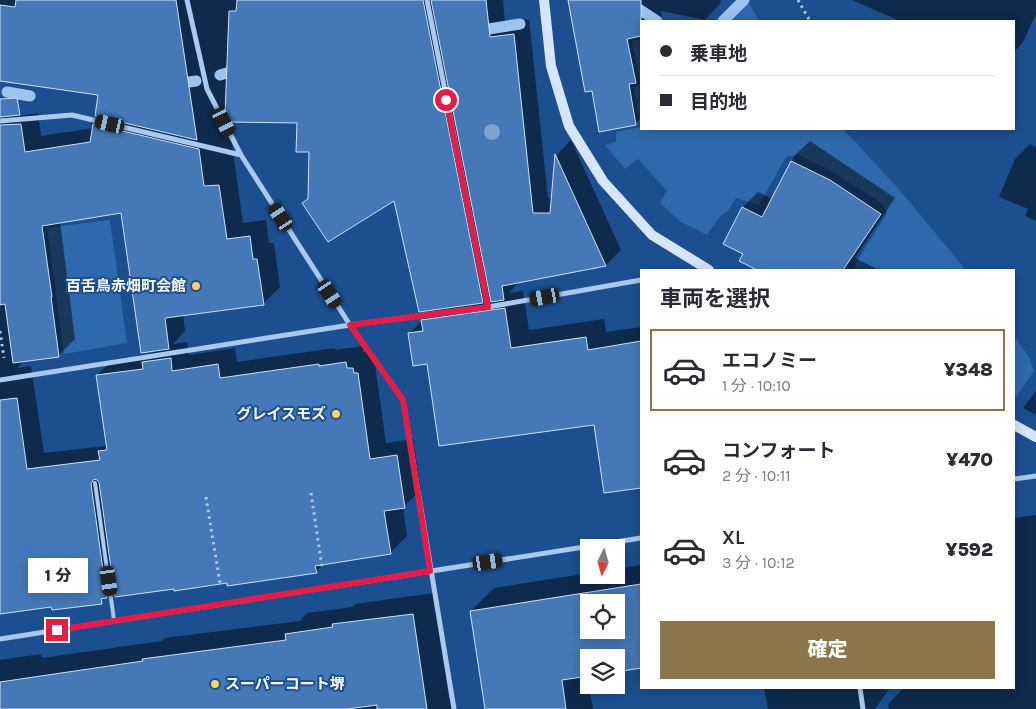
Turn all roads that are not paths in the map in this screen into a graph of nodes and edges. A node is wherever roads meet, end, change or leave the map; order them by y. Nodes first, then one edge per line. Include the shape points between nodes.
1 (187, 0) edge
2 (427, 0) edge
3 (544, 0) edge
4 (0, 121) edge
5 (241, 155) junction
6 (704, 269) edge
7 (640, 280) edge
8 (488, 307) junction
9 (350, 325) junction
10 (0, 380) edge
11 (1015, 426) edge
12 (1036, 437) edge
13 (1036, 476) edge
14 (1015, 480) edge
15 (94, 483) dead end
16 (640, 538) edge
17 (430, 571) junction
18 (114, 620) junction
19 (0, 639) edge
20 (860, 689) edge
21 (454, 709) edge
22 (863, 709) edge

1 - 5 street via 206,89
2 - 8 street
3 - 6 main road via 551,66 569,126 602,181 652,234
4 - 5 street via 72,115
5 - 9 street
7 - 8 street
8 - 9 street
9 - 10 street
9 - 17 street via 403,400
11 - 12 main road
13 - 14 street
15 - 18 lane
16 - 17 street
17 - 18 street
17 - 21 street
18 - 19 street
20 - 22 street

